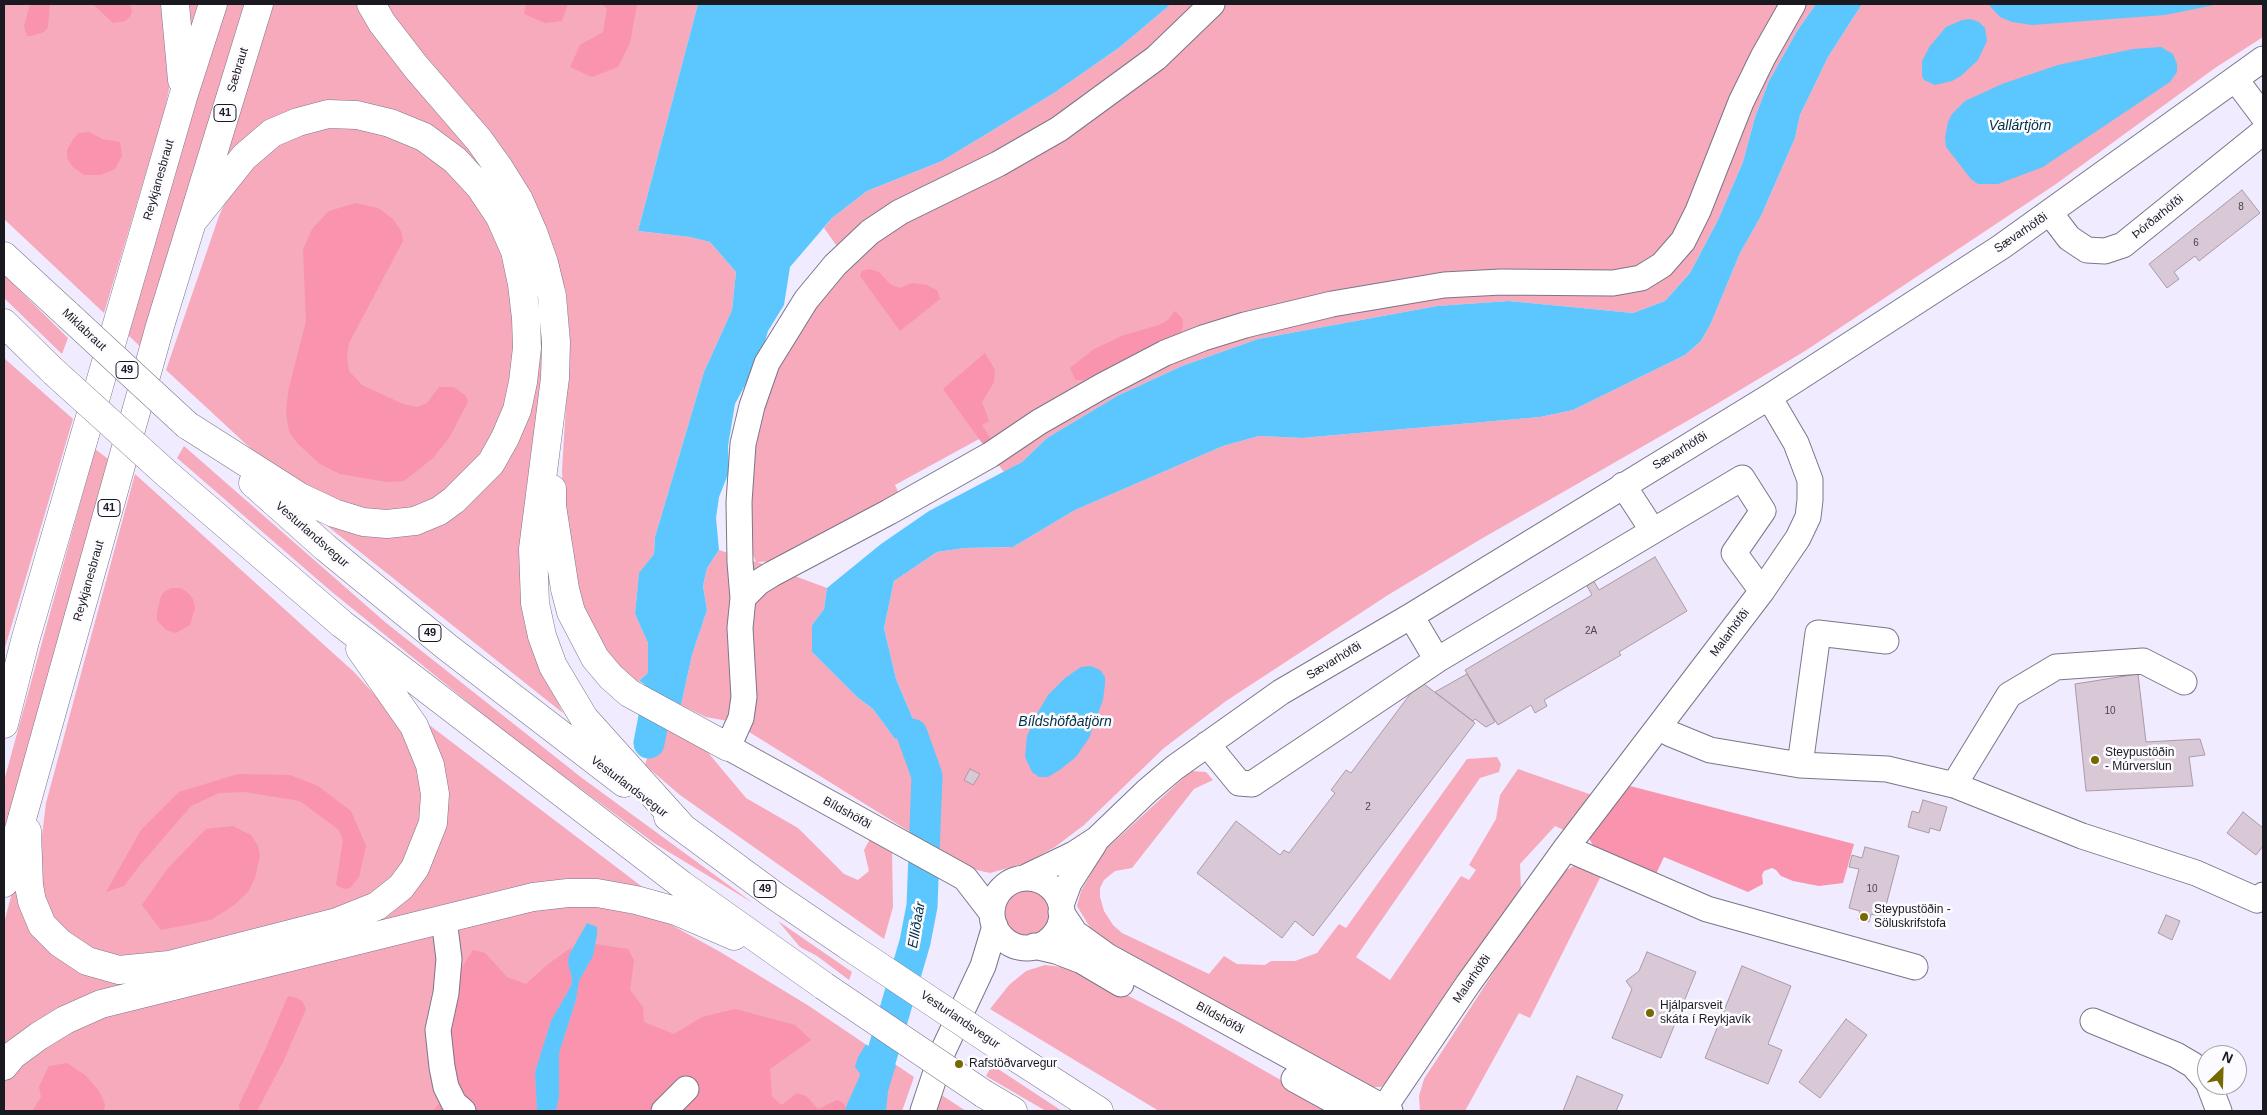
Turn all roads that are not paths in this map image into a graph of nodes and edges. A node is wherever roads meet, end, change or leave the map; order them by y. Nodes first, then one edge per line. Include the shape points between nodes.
1 (175, 4) edge
2 (213, 4) edge
3 (259, 4) edge
4 (371, 4) edge
5 (1212, 4) edge
6 (1794, 4) edge
7 (2263, 60) edge
8 (2236, 80) junction
9 (183, 97) junction
10 (2263, 116) edge
11 (2263, 132) edge
12 (2050, 213) junction
13 (192, 222) junction
14 (4, 256) edge
15 (4, 323) edge
16 (4, 344) edge
17 (54, 372) junction
18 (1769, 397) junction
19 (550, 423) junction
20 (187, 425) junction
21 (1623, 485) junction
22 (1653, 531) junction
23 (1762, 591) junction
24 (743, 598) junction
25 (1411, 616) junction
26 (342, 624) junction
27 (26, 641) junction
28 (1886, 641) dead end
29 (1437, 660) junction
30 (4, 680) edge
31 (2184, 682) dead end
32 (4, 724) edge
33 (1659, 727) junction
34 (1207, 744) junction
35 (728, 747) junction
36 (1800, 765) junction
37 (1954, 784) junction
38 (28, 795) junction
39 (683, 828) junction
40 (1097, 839) junction
41 (1566, 848) junction
42 (958, 875) junction
43 (1019, 879) junction
44 (4, 883) edge
45 (2263, 895) edge
46 (1061, 909) junction
47 (444, 919) junction
48 (993, 920) junction
49 (1030, 947) junction
50 (783, 958) junction
51 (1915, 967) dead end
52 (972, 991) junction
53 (2093, 1021) dead end
54 (4, 1066) edge
55 (2197, 1070) edge
56 (686, 1089) dead end
57 (2212, 1095) edge
58 (1385, 1110) edge
59 (463, 1111) edge
60 (664, 1111) edge
61 (923, 1111) edge
62 (1014, 1111) edge
63 (1100, 1111) edge
64 (1352, 1111) edge
65 (2219, 1111) edge

1 - 9 highway
2 - 9 highway
3 - 13 highway, Sæbraut / 41
4 - 19 highway via 416,67 500,168 533,232 552,296 556,342
5 - 24 street via 1156,58 1059,129 998,164 900,212 870,232 835,265 806,300 767,363 743,444 739,502
6 - 24 street via 1741,102 1698,212 1683,241 1662,265 1641,278 1613,283 1444,285 1332,304 1203,338 1102,386 990,455 772,574
7 - 8 street, Sævarhöfði
8 - 10 street
8 - 12 street, Sævarhöfði
9 - 27 highway, Reykjanesbraut
11 - 12 street, Þórðarhöfði via 2123,245 2105,251 2087,250 2069,238
12 - 18 street, Sævarhöfði
13 - 20 highway via 244,157 272,133 328,114 357,115 390,123 424,138 455,160 480,187 500,217 515,251 522,284 527,348 517,410 491,463 454,500 439,511 415,520 387,524 363,522 334,513 300,497
13 - 38 highway, Reykjanesbraut / 41
14 - 20 highway, Miklabraut / 49, bridge
15 - 17 highway
16 - 17 highway
17 - 26 highway, bridge
18 - 21 street, Sævarhöfði
18 - 23 street, Malarhöfði via 1803,457 1810,480 1810,500 1808,518 1798,538
19 - 35 highway via 552,506 565,589 571,612 595,658 629,693
19 - 39 highway via 533,549 535,603 542,636 553,666 584,718
20 - 39 highway, Vesturlandsvegur / 49 via 326,548 447,648
21 - 22 street
21 - 25 street, Sævarhöfði
22 - 23 street via 1742,478 1763,511 1734,554
22 - 29 street
23 - 33 street, Malarhöfði
24 - 35 street via 740,628 744,697 741,718
25 - 29 street
25 - 34 street, Sævarhöfði via 1281,692
26 - 38 highway via 414,726 430,765 435,794 434,823 415,868 401,886 377,906 337,922 169,965 120,970 87,961 60,943 42,925 32,901 27,860
26 - 50 highway via 682,885
27 - 30 highway
27 - 32 highway, Reykjanesbraut
28 - 36 street via 1818,633
29 - 34 street via 1252,784 1239,783
31 - 37 street via 2143,661 2056,667 2009,695
33 - 36 street via 1710,750
33 - 41 street, Malarhöfði
34 - 40 street, Sævarhöfði via 1147,791
35 - 42 street, Bíldshöfði
36 - 37 street via 1887,769
37 - 45 street via 2082,836 2196,872 2257,900
38 - 44 highway, Reykjanesbraut / 41
39 - 63 highway, Vesturlandsvegur / 49, bridge via 850,947
40 - 43 street, Sævarhöfði via 1074,854
40 - 46 street, Sævarhöfði via 1069,883
41 - 51 street via 1707,909
41 - 58 street, Malarhöfði via 1468,984
42 - 43 street, Bíldshöfði
42 - 48 street, Bíldshöfði
43 - 46 street, Bíldshöfði via 1034,878 1051,888
43 - 48 street via 1005,885 998,893 993,903
46 - 49 street via 1060,921 1051,938
46 - 58 street, Bíldshöfði via 1075,933 1107,956
47 - 50 highway via 533,897 597,893 676,911
47 - 54 highway via 101,1004 39,1036
47 - 59 street via 449,960 438,1030 446,1087 454,1103
48 - 49 street, Bíldshöfði via 1007,941
48 - 52 street via 983,966
49 - 52 street via 1007,958
49 - 64 street, Bíldshöfði via 1056,951 1082,961
50 - 62 highway, bridge
52 - 61 street via 943,1051
53 - 55 street via 2176,1055
56 - 60 street
57 - 65 street

